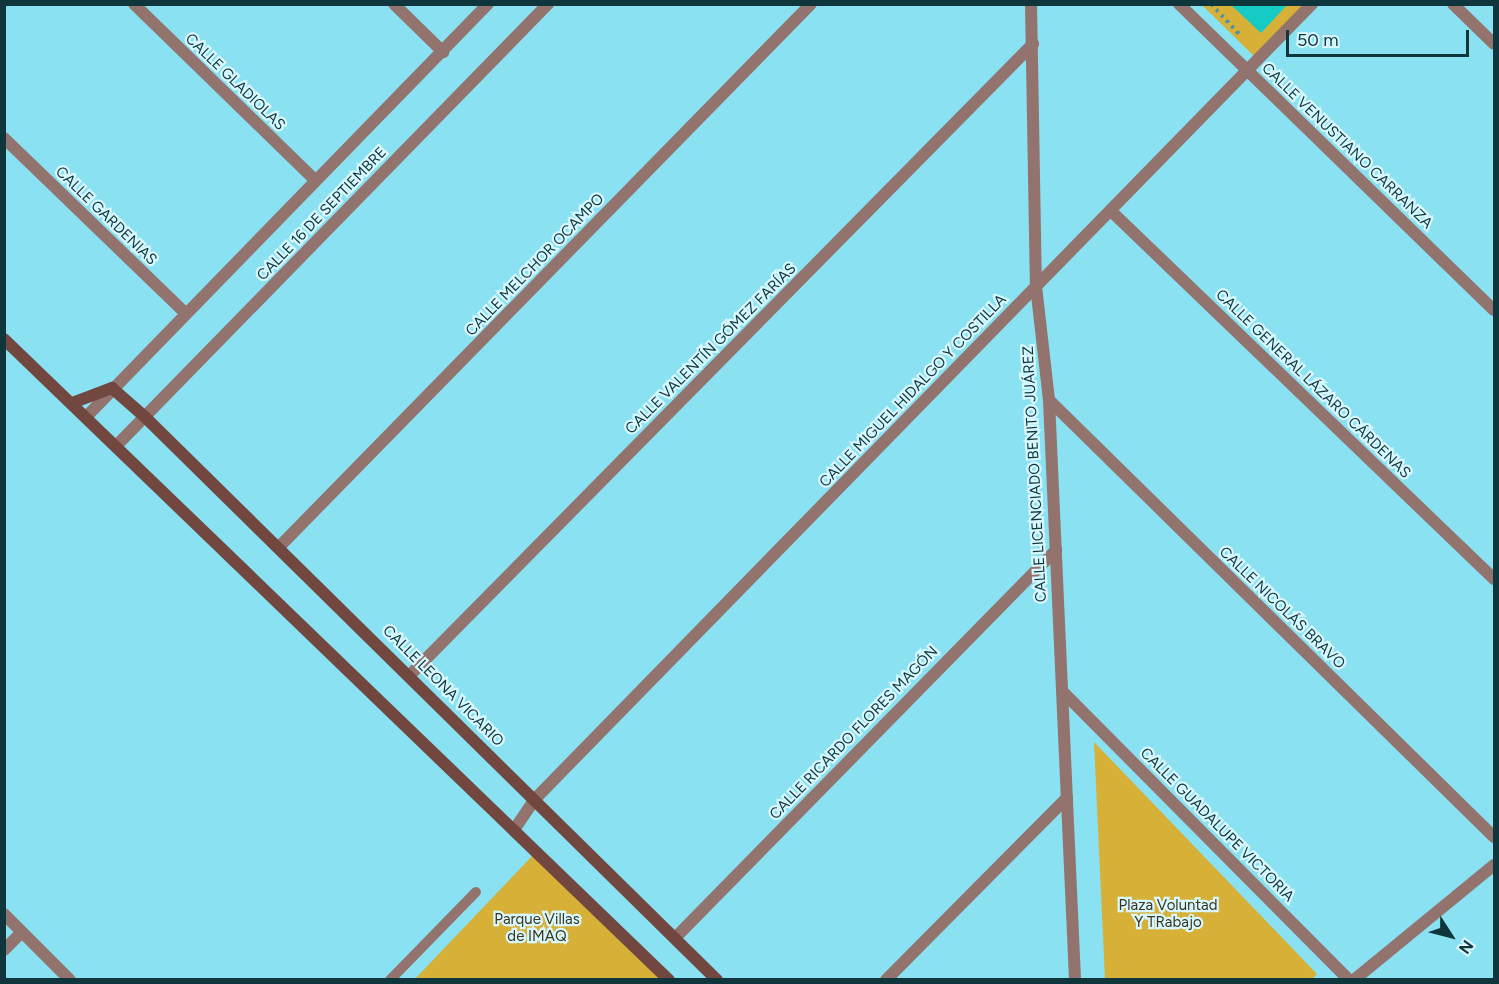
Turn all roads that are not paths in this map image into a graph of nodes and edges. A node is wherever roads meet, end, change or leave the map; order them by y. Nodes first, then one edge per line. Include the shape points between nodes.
1 (134, 4) edge
2 (394, 4) edge
3 (488, 4) edge
4 (548, 4) edge
5 (811, 4) edge
6 (1031, 4) edge
7 (1179, 4) edge
8 (1312, 4) edge
9 (1453, 4) edge
10 (1033, 44) junction
11 (1494, 44) edge
12 (442, 52) junction
13 (1247, 71) junction
14 (4, 138) edge
15 (315, 180) junction
16 (1111, 211) junction
17 (1036, 286) junction
18 (1494, 310) edge
19 (186, 314) junction
20 (4, 339) edge
21 (112, 388) junction
22 (1049, 400) junction
23 (72, 403) junction
24 (87, 416) junction
25 (145, 417) junction
26 (118, 444) junction
27 (279, 547) junction
28 (1056, 550) junction
29 (1494, 579) edge
30 (410, 675) junction
31 (1063, 692) junction
32 (1067, 798) junction
33 (535, 799) junction
34 (516, 828) junction
35 (1494, 837) edge
36 (1494, 865) edge
37 (476, 892) dead end
38 (4, 915) edge
39 (22, 932) junction
40 (675, 938) junction
41 (4, 950) edge
42 (70, 980) edge
43 (390, 980) edge
44 (669, 980) edge
45 (717, 980) edge
46 (886, 980) edge
47 (1075, 980) edge
48 (1349, 980) edge
49 (1354, 980) edge

1 - 15 street, CALLE GLADIOLAS
2 - 12 street
3 - 12 street, CALLE 16 DE SEPTIEMBRE
4 - 25 street, CALLE 16 DE SEPTIEMBRE
5 - 27 street, CALLE MELCHOR OCAMPO
6 - 10 street, CALLE LICENCIADO BENITO JUÁREZ
7 - 13 street, CALLE VENUSTIANO CARRANZA
8 - 13 street, CALLE MIGUEL HIDALGO Y COSTILLA
9 - 11 street
10 - 17 street, CALLE LICENCIADO BENITO JUÁREZ
10 - 30 street, CALLE VALENTÍN GÓMEZ FARÍAS
12 - 15 street, CALLE 16 DE SEPTIEMBRE
13 - 16 street, CALLE MIGUEL HIDALGO Y COSTILLA
13 - 18 street, CALLE VENUSTIANO CARRANZA
14 - 19 street, CALLE GARDENIAS
15 - 19 street, CALLE 16 DE SEPTIEMBRE
16 - 17 street, CALLE MIGUEL HIDALGO Y COSTILLA
16 - 29 street, CALLE GENERAL LÁZARO CÁRDENAS
17 - 22 street, CALLE LICENCIADO BENITO JUÁREZ
17 - 33 street, CALLE MIGUEL HIDALGO Y COSTILLA
19 - 21 street, CALLE 16 DE SEPTIEMBRE
20 - 23 main road
21 - 23 main road
21 - 24 street, CALLE 16 DE SEPTIEMBRE
21 - 25 main road, CALLE LEONA VICARIO
22 - 28 street, CALLE LICENCIADO BENITO JUÁREZ
22 - 35 street, CALLE NICOLÁS BRAVO
23 - 24 main road
24 - 26 main road
25 - 26 street, CALLE 16 DE SEPTIEMBRE
25 - 27 main road, CALLE LEONA VICARIO
26 - 34 main road
27 - 30 main road, CALLE LEONA VICARIO
28 - 31 street, CALLE LICENCIADO BENITO JUÁREZ
28 - 40 street, CALLE RICARDO FLORES MAGÓN
30 - 33 main road, CALLE LEONA VICARIO
31 - 32 street, CALLE LICENCIADO BENITO JUÁREZ
31 - 48 street, CALLE GUADALUPE VICTORIA
32 - 46 street
32 - 47 street, CALLE LICENCIADO BENITO JUÁREZ
33 - 34 street, CALLE MIGUEL HIDALGO Y COSTILLA
33 - 40 main road, CALLE LEONA VICARIO
34 - 44 main road
36 - 49 street
37 - 43 lane
38 - 39 street
39 - 41 street
39 - 42 street
40 - 45 main road, CALLE LEONA VICARIO

